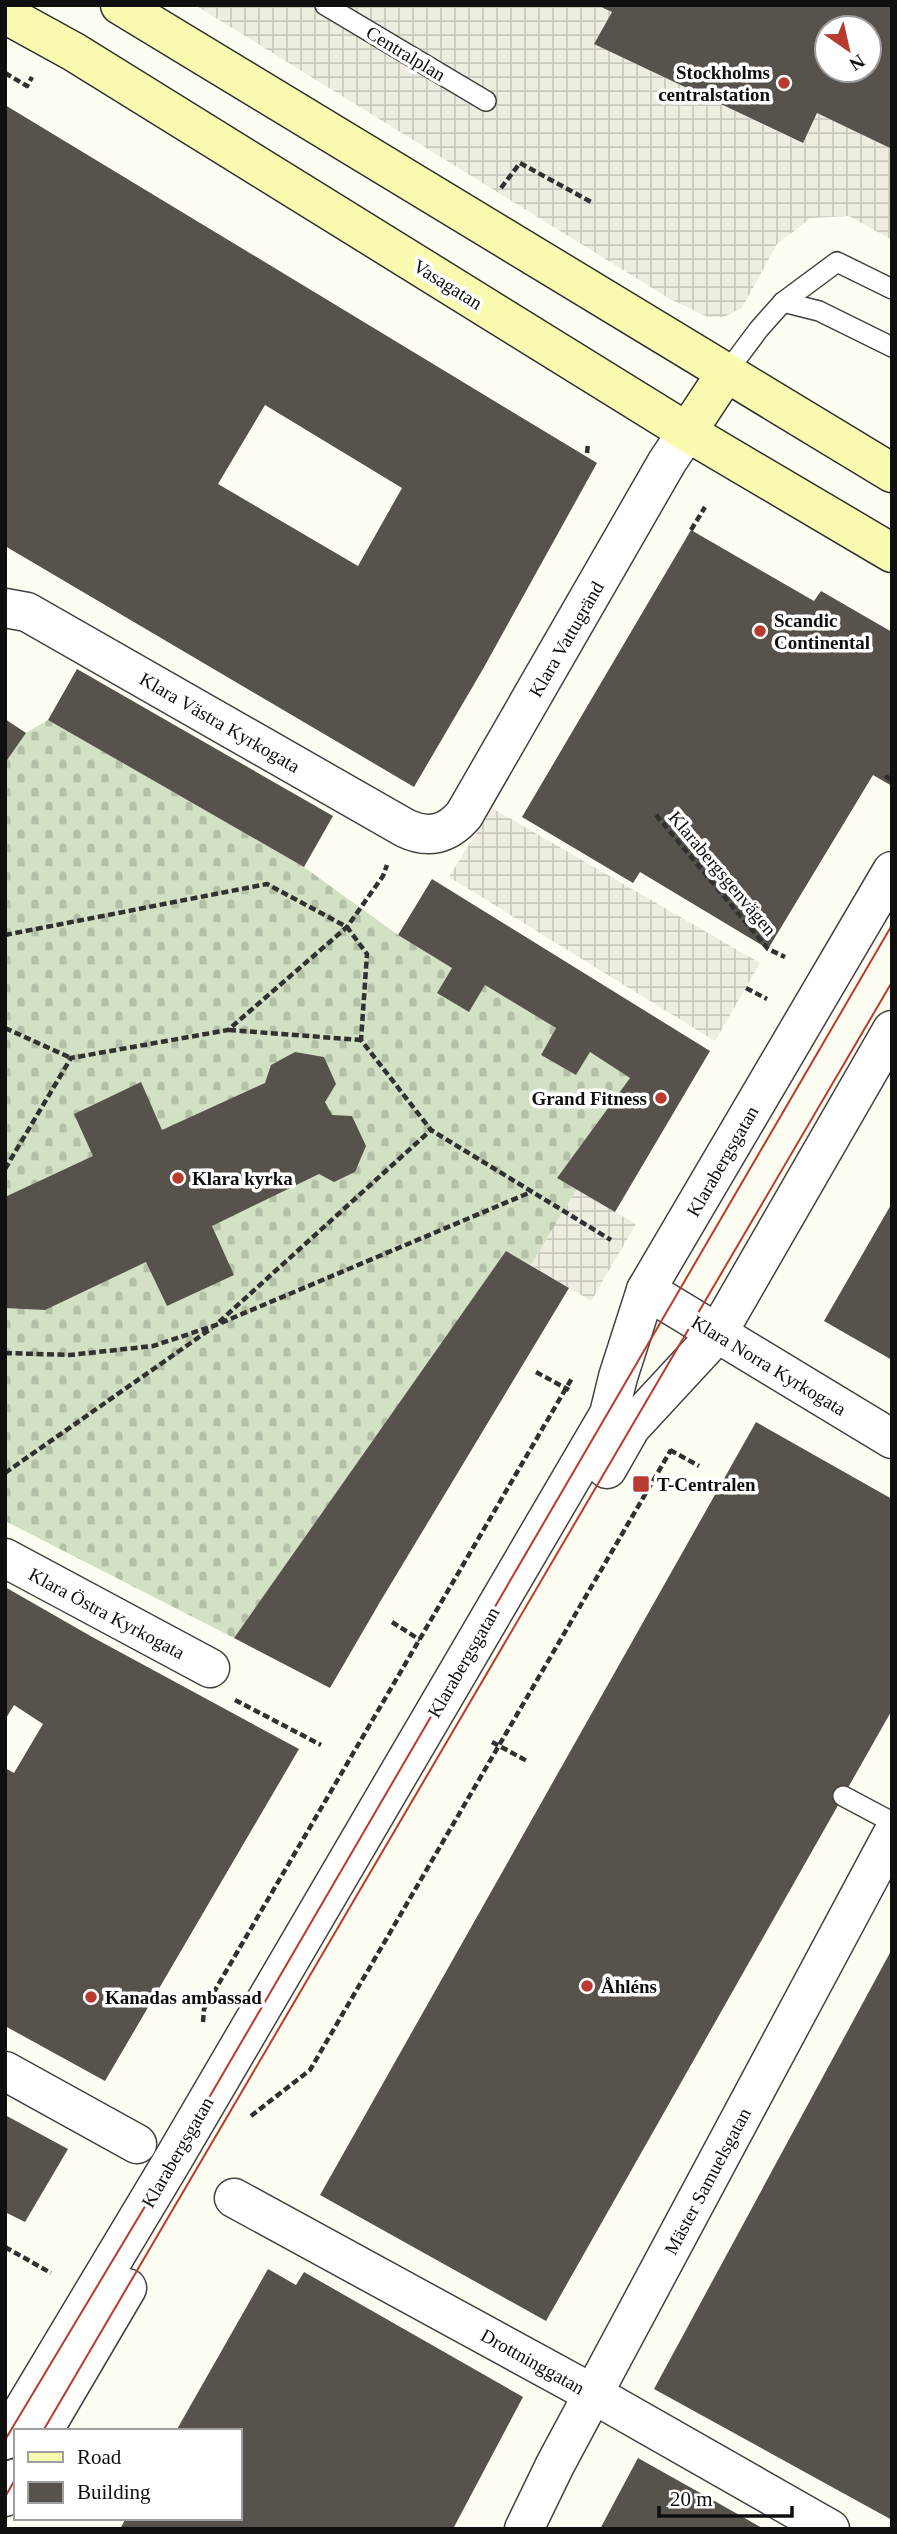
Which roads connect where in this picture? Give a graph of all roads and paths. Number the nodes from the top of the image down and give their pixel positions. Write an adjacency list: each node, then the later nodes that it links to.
1 (120, 5): 12 (main road)
2 (326, 5): 6 (lane, Centralplan)
3 (5, 14): 13 (main road, Vasagatan)
4 (5, 73): 5 (path)
5 (33, 76)
6 (486, 101)
7 (498, 192): 8 (path)
8 (593, 203)
9 (892, 289): 10 (lane)
10 (783, 302): 11 (lane); 12 (lane)
11 (892, 347)
12 (726, 373): 13 (main road); 16 (main road)
13 (687, 432): 19 (main road, Vasagatan); 24 (street, Klara Vattugränd)
14 (589, 444): 15 (path)
15 (587, 453)
16 (892, 473)
17 (705, 507): 18 (path)
18 (691, 530)
19 (892, 553)
20 (5, 608): 24 (street, Klara Västra Kyrkogata)
21 (885, 776): 22 (path)
22 (892, 780)
23 (656, 815): 29 (path, Klarabergsgenvägen)
24 (434, 834)
25 (892, 871): 39 (street, Klarabergsgatan)
26 (383, 876): 27 (path)
27 (346, 927): 28 (path); 31 (path); 33 (path)
28 (5, 934)
29 (785, 957)
30 (5, 1028): 34 (path)
31 (228, 1030): 33 (path); 34 (path)
32 (892, 1030): 41 (street, Klarabergsgatan)
33 (361, 1040): 35 (path)
34 (71, 1058): 36 (path)
35 (431, 1130): 37 (path); 40 (path)
36 (5, 1170)
37 (532, 1191): 38 (path); 40 (path)
38 (611, 1240)
39 (646, 1290): 41 (street, Klara Norra Kyrkogata); 65 (street, Klarabergsgatan)
40 (216, 1325): 42 (path); 45 (path)
41 (717, 1334): 44 (street, Klara Norra Kyrkogata); 64 (street, Klarabergsgatan)
42 (5, 1353)
43 (678, 1439): 52 (path)
44 (892, 1439)
45 (5, 1473)
46 (5, 1558): 49 (street, Klara Östra Kyrkogata)
47 (392, 1622): 48 (path)
48 (427, 1644)
49 (210, 1668): 51 (path)
50 (492, 1742): 52 (path)
51 (321, 1745)
52 (499, 1745): 53 (path); 58 (path)
53 (527, 1762)
54 (843, 1796): 55 (lane)
55 (892, 1822)
56 (892, 1835): 63 (street, Mäster Samuelsgatan)
57 (5, 2071): 59 (street)
58 (244, 2127)
59 (137, 2144)
60 (234, 2197): 63 (street, Drottninggatan)
61 (5, 2247): 62 (path)
62 (51, 2273)
63 (593, 2394): 66 (street, Mäster Samuelsgatan); 67 (street, Drottninggatan)
64 (44, 2429)
65 (5, 2440)
66 (524, 2529)
67 (830, 2529)

